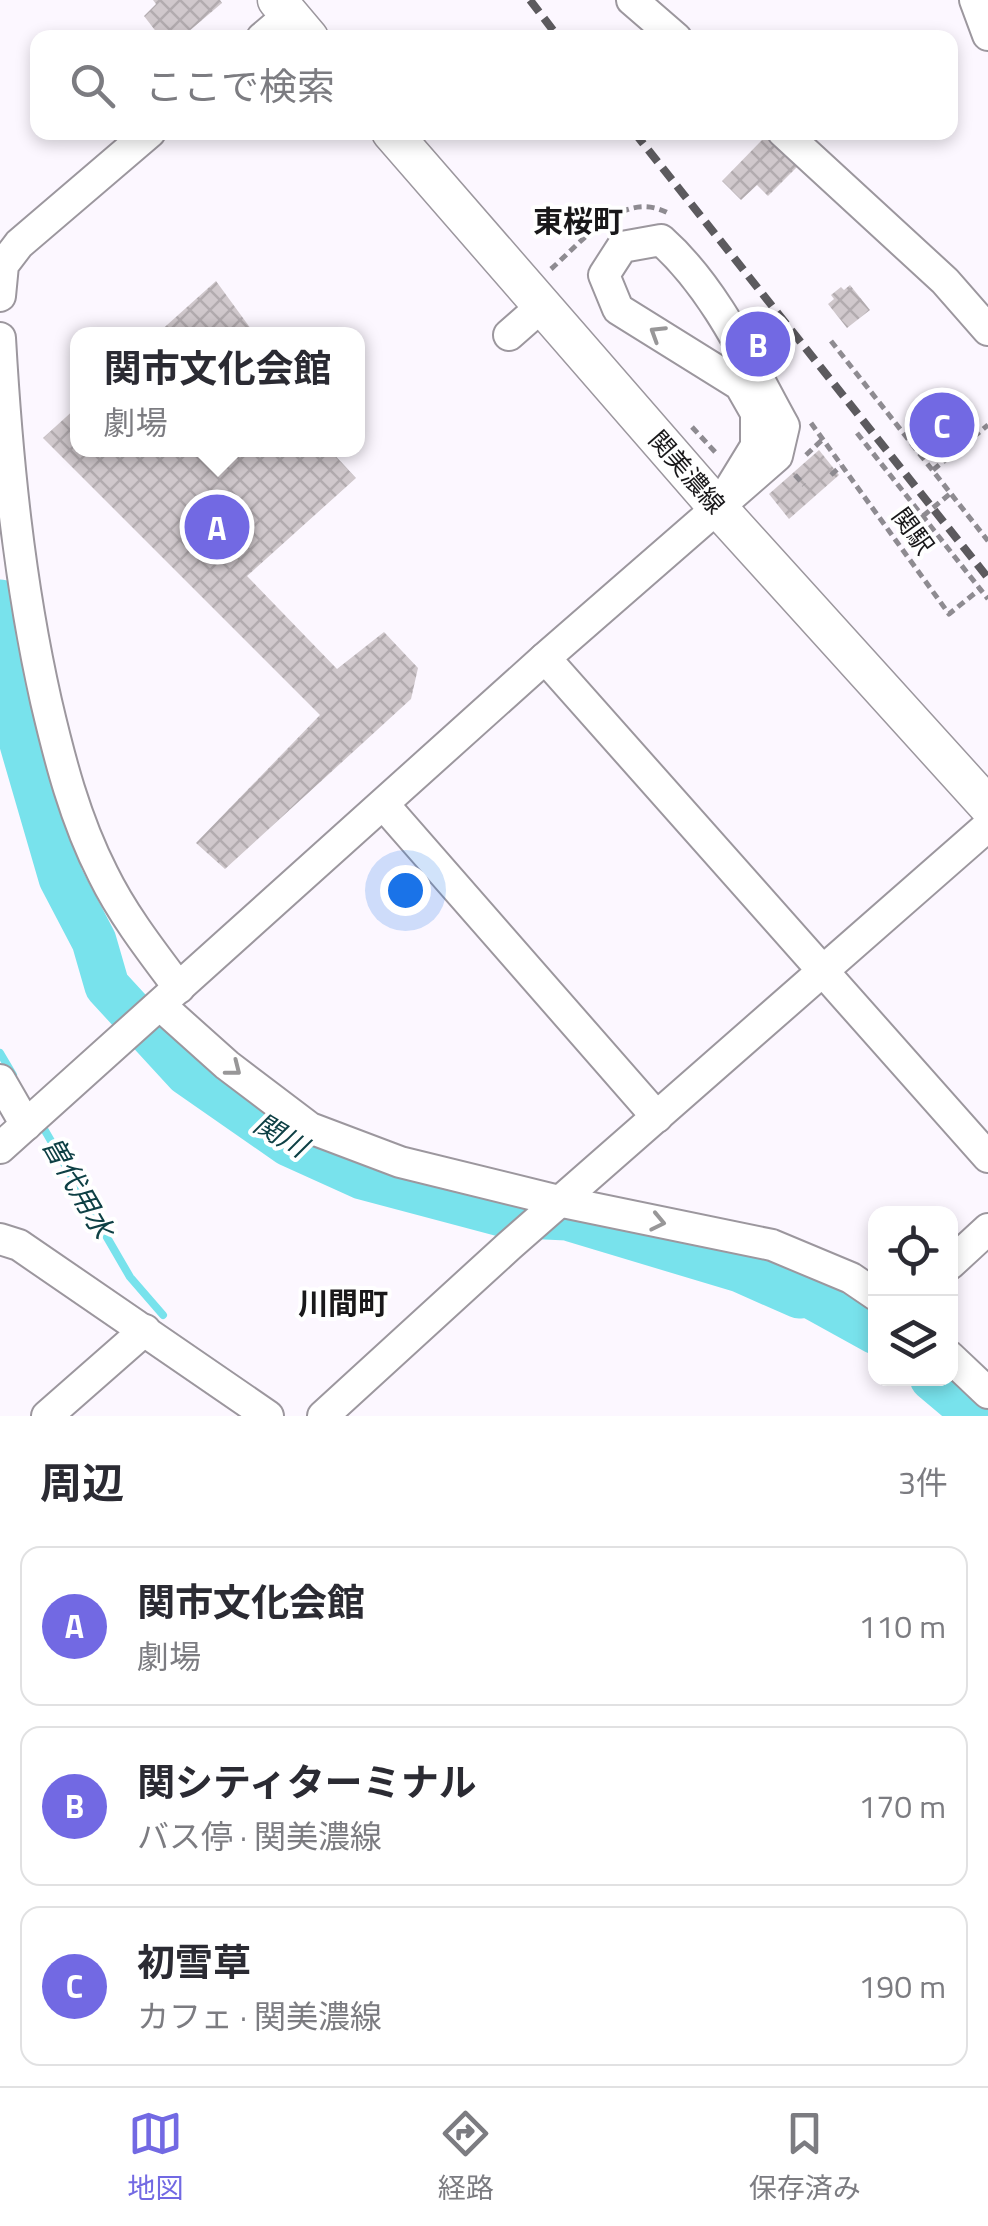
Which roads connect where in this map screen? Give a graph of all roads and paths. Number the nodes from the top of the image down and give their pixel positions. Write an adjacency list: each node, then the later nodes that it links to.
1 (632, 0): 3 (street)
2 (975, 0): 4 (street)
3 (667, 30)
4 (988, 35)
5 (141, 140): 8 (street)
6 (398, 140): 9 (main road, 関美濃線)
7 (792, 140): 10 (street)
8 (0, 296)
9 (542, 306): 11 (street); 21 (main road, 関美濃線)
10 (988, 330)
11 (509, 336)
12 (0, 338): 31 (street)
13 (832, 342): 18 (path)
14 (988, 425): 18 (path)
15 (857, 433): 22 (path)
16 (800, 459): 17 (path, 関駅)
17 (841, 466): 19 (path); 24 (path, 関駅)
18 (933, 470): 20 (path)
19 (831, 475)
20 (951, 494): 22 (path, 関駅); 23 (path)
21 (718, 508): 21 (street, one-way to 21); 26 (street); 28 (main road, 関美濃線)
22 (923, 516): 24 (path)
23 (988, 541)
24 (980, 589): 25 (path)
25 (988, 599)
26 (544, 658): 27 (street); 30 (street)
27 (384, 805): 31 (street); 33 (street)
28 (988, 806)
29 (988, 826): 30 (street)
30 (824, 972): 33 (street); 36 (street)
31 (170, 997): 34 (street); 37 (street, one-way to 37)
32 (0, 1080): 34 (street)
33 (657, 1117): 37 (street)
34 (26, 1125): 35 (street)
35 (0, 1148)
36 (988, 1157)
37 (562, 1203): 39 (street, one-way to 39); 45 (street)
38 (0, 1238): 40 (street)
39 (868, 1289)
40 (145, 1330): 43 (street); 44 (street)
41 (958, 1365): 42 (street)
42 (988, 1393)
43 (47, 1416)
44 (268, 1416)
45 (323, 1416)

